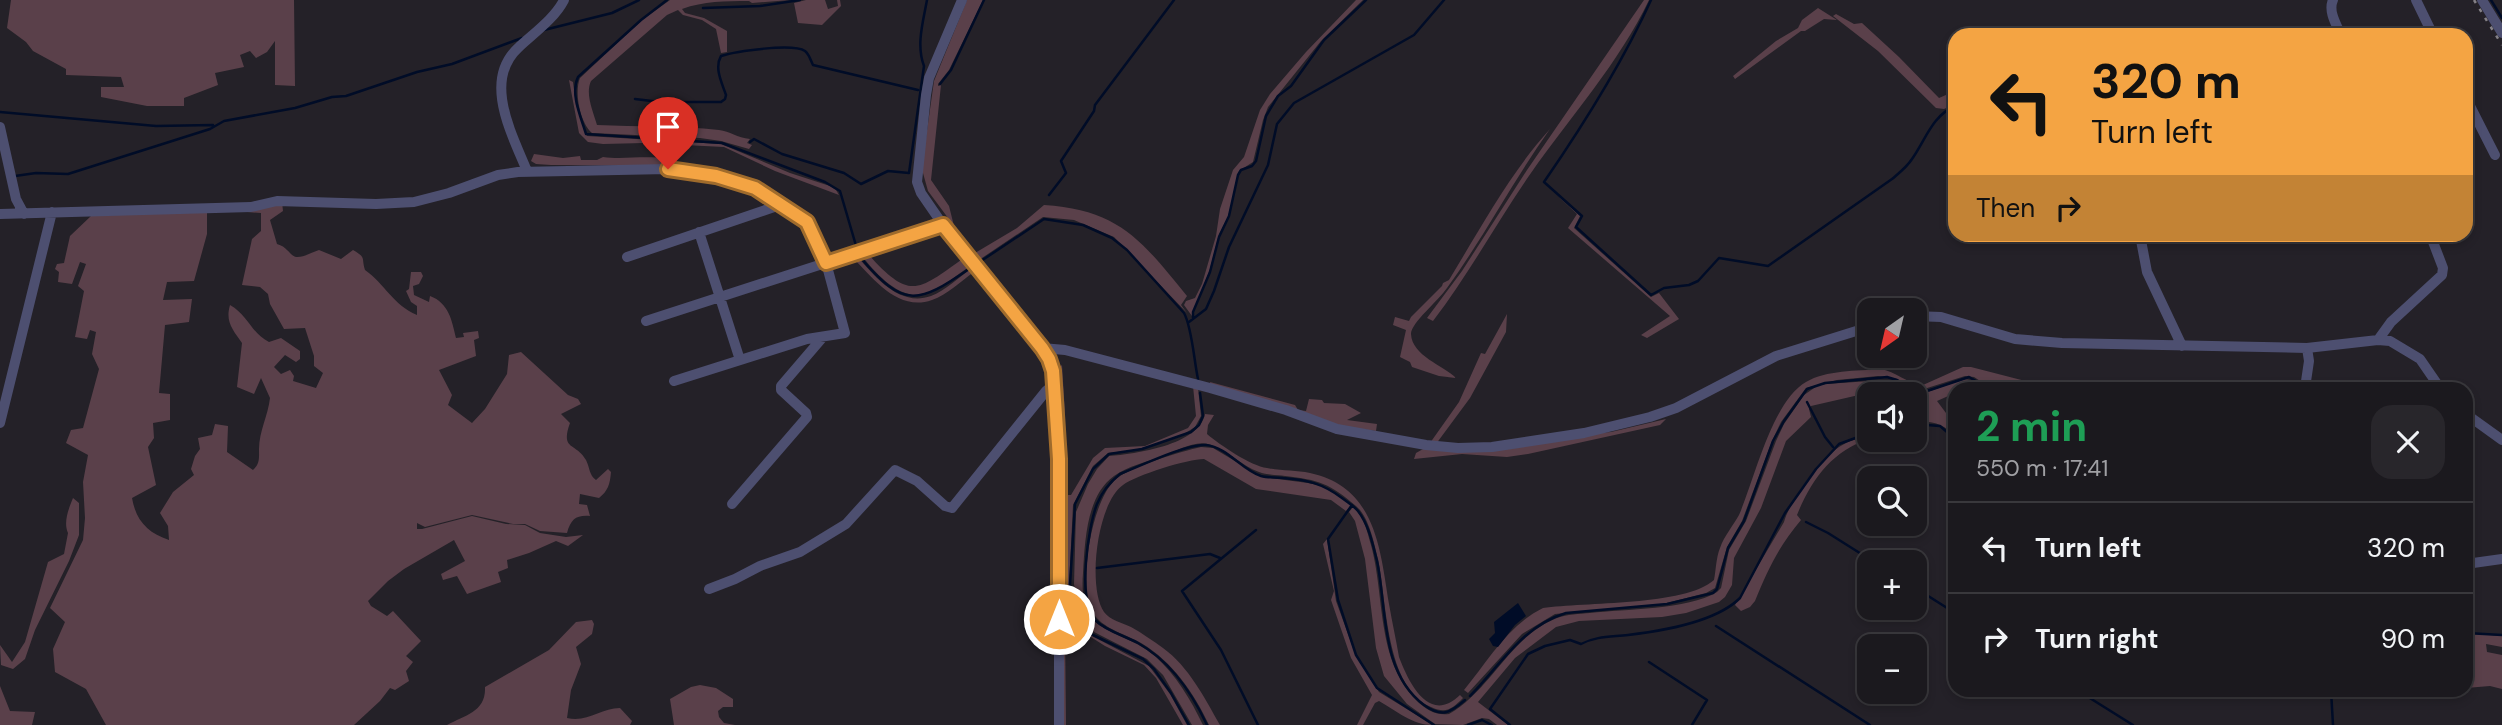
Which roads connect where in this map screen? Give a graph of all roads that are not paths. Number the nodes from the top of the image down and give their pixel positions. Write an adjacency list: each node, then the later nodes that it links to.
1 (564, 0): 12 (street)
2 (962, 0): 17 (street)
3 (2333, 0): 6 (street)
4 (2416, 0): 7 (street)
5 (2482, 0): 8 (street)
6 (2338, 28)
7 (2430, 28)
8 (2502, 33)
9 (2473, 112): 11 (street)
10 (0, 127): 16 (street)
11 (2495, 155)
12 (527, 171): 13 (street); 14 (street)
13 (780, 205): 18 (street); 22 (street)
14 (52, 212): 16 (street); 38 (street)
15 (0, 214): 16 (street)
16 (24, 214)
17 (943, 225): 22 (street); 30 (street)
18 (699, 232): 21 (street); 23 (street)
19 (2141, 242): 29 (street)
20 (2433, 242): 28 (street)
21 (627, 257)
22 (826, 263): 23 (street); 27 (street)
23 (720, 298): 25 (street); 32 (street)
24 (1927, 316): 29 (street)
25 (646, 321)
26 (1857, 331): 30 (street)
27 (824, 336): 32 (street); 40 (street)
28 (2378, 340): 31 (street); 35 (street)
29 (2182, 346): 31 (street)
30 (1042, 348): 36 (street)
31 (2307, 348): 34 (street)
32 (740, 360): 33 (street)
33 (674, 381)
34 (2306, 382)
35 (2436, 382)
36 (1055, 383): 43 (street); 44 (street)
37 (2473, 419): 39 (street)
38 (0, 423)
39 (2502, 440)
40 (732, 504)
41 (2502, 559): 42 (street)
42 (2473, 563)
43 (709, 589)
44 (1059, 725)

